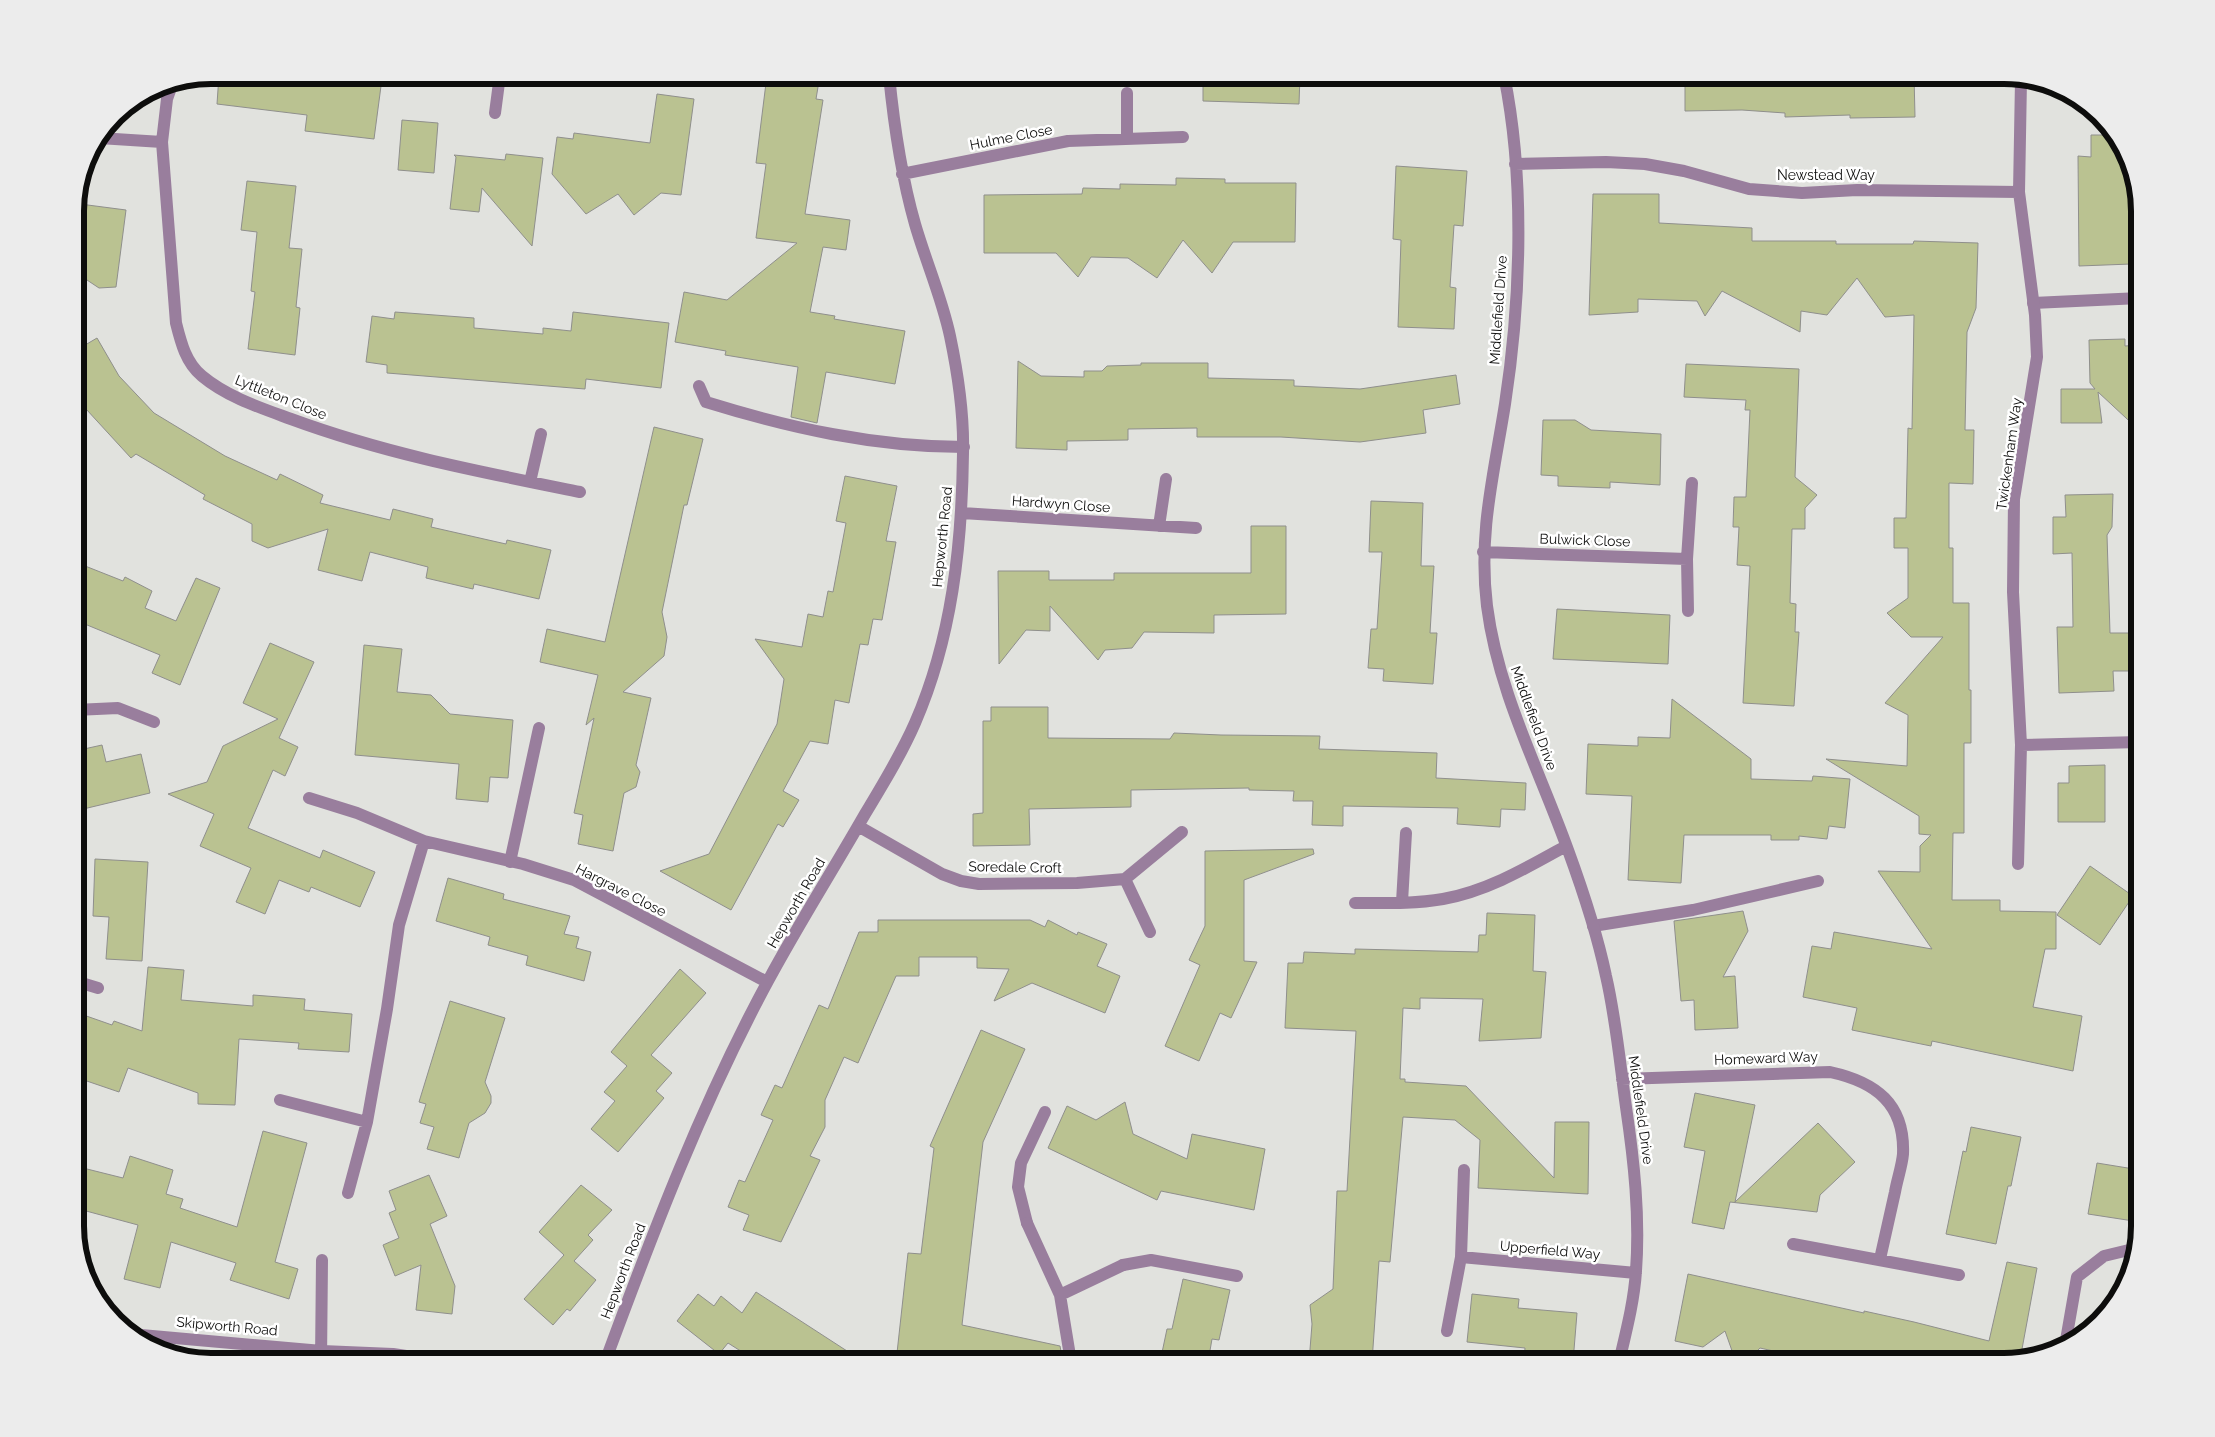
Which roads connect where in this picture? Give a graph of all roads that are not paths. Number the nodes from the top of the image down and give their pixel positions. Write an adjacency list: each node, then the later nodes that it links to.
1 (499, 84): 7 (street)
2 (890, 84): 13 (street, Hepworth Road)
3 (1505, 84): 12 (street, Middlefield Drive)
4 (2021, 85): 14 (street, Twickenham Way)
5 (171, 90): 11 (street, Lyttleton Close)
6 (1128, 93): 10 (street)
7 (495, 113)
8 (1183, 137): 10 (street, Hulme Close)
9 (106, 138): 11 (street)
10 (1127, 138): 13 (street, Hulme Close)
11 (162, 142): 21 (street, Lyttleton Close)
12 (1515, 164): 14 (street, Newstead Way); 27 (street, Middlefield Drive)
13 (902, 174): 19 (street, Hepworth Road)
14 (2019, 192): 16 (street, Twickenham Way)
15 (2131, 298): 16 (street)
16 (2033, 303): 34 (street, Twickenham Way)
17 (699, 386): 19 (street)
18 (541, 434): 21 (street)
19 (964, 448): 24 (street, Hepworth Road)
20 (1166, 479): 25 (street)
21 (530, 482): 23 (street, Lyttleton Close)
22 (1692, 483): 28 (street)
23 (580, 492)
24 (962, 512): 25 (street, Hardwyn Close); 36 (street, Hepworth Road)
25 (1159, 526): 26 (street, Hardwyn Close)
26 (1196, 528)
27 (1483, 552): 28 (street, Bulwick Close); 40 (street, Middlefield Drive)
28 (1687, 559): 29 (street)
29 (1688, 611)
30 (84, 710): 31 (street)
31 (154, 722)
32 (539, 728): 41 (street)
33 (2131, 742): 34 (street)
34 (2021, 745): 42 (street, Twickenham Way)
35 (310, 798): 39 (street, Hargrave Close)
36 (858, 826): 43 (street, Soredale Croft); 49 (street, Hepworth Road)
37 (1182, 832): 43 (street)
38 (1406, 833): 45 (street)
39 (424, 842): 41 (street, Hargrave Close); 55 (street)
40 (1566, 846): 45 (street); 47 (street, Middlefield Drive)
41 (510, 862): 49 (street, Hargrave Close)
42 (2018, 864)
43 (1125, 879): 48 (street)
44 (1818, 881): 47 (street)
45 (1402, 902): 46 (street)
46 (1355, 903)
47 (1593, 926): 52 (street, Middlefield Drive)
48 (1150, 932)
49 (767, 982): 72 (street, Hepworth Road)
50 (84, 984): 51 (street)
51 (98, 988)
52 (1622, 1079): 61 (street, Homeward Way); 63 (street, Middlefield Drive)
53 (280, 1100): 55 (street)
54 (1045, 1112): 66 (street)
55 (367, 1122): 57 (street)
56 (1464, 1170): 60 (street)
57 (348, 1194)
58 (1793, 1244): 61 (street)
59 (2129, 1250): 69 (street)
60 (1461, 1257): 63 (street, Upperfield Way); 67 (street)
61 (1880, 1259): 64 (street)
62 (322, 1260): 71 (street)
63 (1636, 1273): 74 (street, Middlefield Drive)
64 (1959, 1275)
65 (1237, 1276): 66 (street)
66 (1060, 1295): 73 (street)
67 (1447, 1331)
68 (148, 1336): 70 (street, Skipworth Road)
69 (2067, 1337)
70 (295, 1353)
71 (321, 1353)
72 (608, 1353)
73 (1070, 1353)
74 (1621, 1353)

